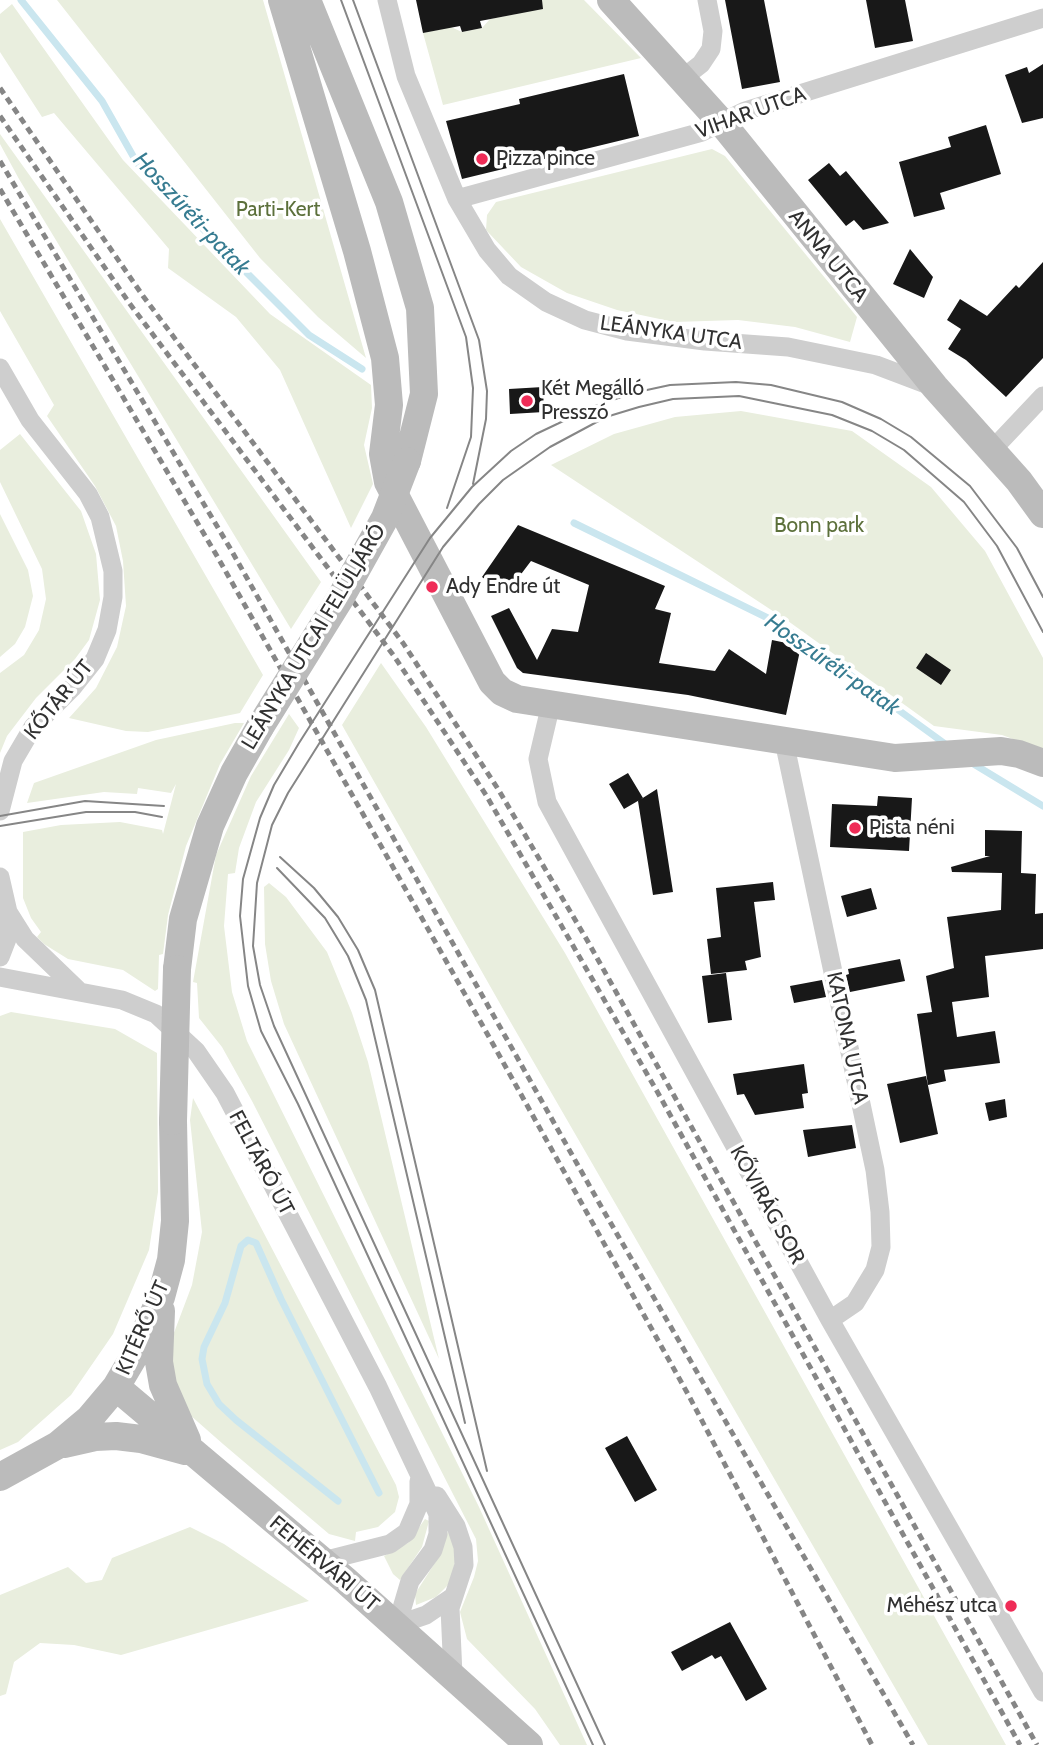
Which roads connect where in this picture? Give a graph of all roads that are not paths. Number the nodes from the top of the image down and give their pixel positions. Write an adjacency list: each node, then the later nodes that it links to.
1 (282, 0): 15 (street)
2 (307, 0): 24 (street, LEÁNYKA UTCAI FELÜLJÁRÓ, bridge)
3 (387, 0): 9 (street, LEÁNYKA UTCA)
4 (611, 0): 7 (street, ANNA UTCA)
5 (706, 0): 7 (street)
6 (1043, 18): 8 (street, VIHAR UTCA)
7 (683, 78): 8 (street, ANNA UTCA)
8 (722, 123): 9 (street, VIHAR UTCA); 11 (street, ANNA UTCA)
9 (457, 199): 11 (street, LEÁNYKA UTCA)
10 (0, 368): 18 (street, KŐTÁR ÚT)
11 (935, 387): 13 (street, ANNA UTCA)
12 (1043, 396): 13 (street)
13 (992, 450): 14 (street, ANNA UTCA)
14 (1043, 514)
15 (551, 704): 16 (street); 26 (street, KŐVIRÁG SOR)
16 (784, 741): 17 (street); 26 (street, KATONA UTCA)
17 (1043, 763)
18 (0, 811)
19 (0, 877): 20 (street)
20 (8, 912): 21 (street); 23 (street)
21 (0, 957)
22 (0, 977): 23 (street, FELTÁRÓ ÚT)
23 (79, 991): 30 (street, FELTÁRÓ ÚT)
24 (173, 1121): 25 (street, KITÉRŐ ÚT)
25 (161, 1297): 27 (street, KITÉRŐ ÚT); 29 (street)
26 (830, 1320): 36 (street, KŐVIRÁG SOR)
27 (116, 1387): 28 (street, KITÉRŐ ÚT); 29 (street, FEHÉRVÁRI ÚT)
28 (58, 1445): 29 (street); 31 (street, KITÉRŐ ÚT)
29 (194, 1454): 32 (street, FEHÉRVÁRI ÚT)
30 (419, 1469): 32 (street, FELTÁRÓ ÚT); 33 (street, FELTÁRÓ ÚT); 34 (street, FELTÁRÓ ÚT)
31 (0, 1477)
32 (323, 1561): 34 (street, FEHÉRVÁRI ÚT)
33 (454, 1597): 34 (street); 35 (street, FELTÁRÓ ÚT)
34 (397, 1625): 35 (street, FEHÉRVÁRI ÚT)
35 (453, 1675): 37 (street, FEHÉRVÁRI ÚT)
36 (1043, 1692)
37 (529, 1745)

